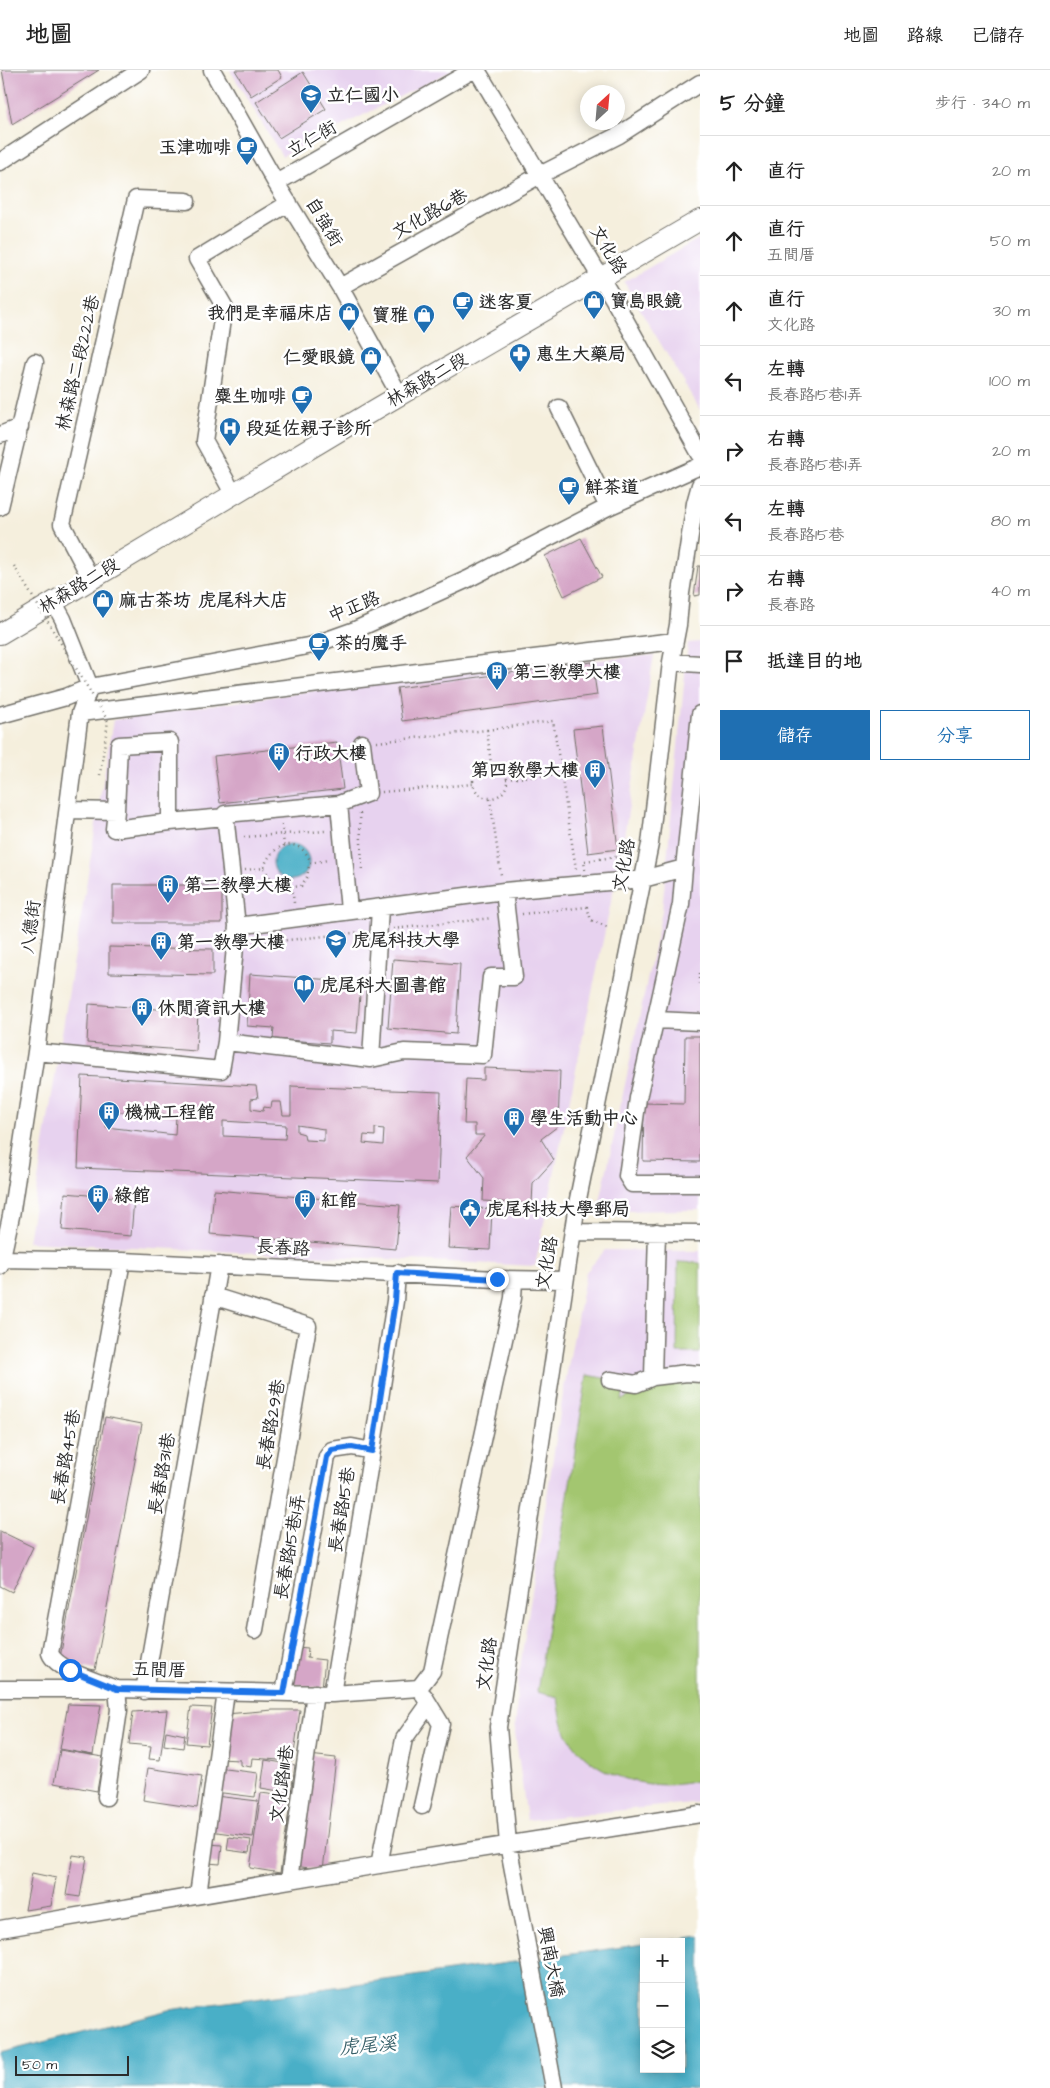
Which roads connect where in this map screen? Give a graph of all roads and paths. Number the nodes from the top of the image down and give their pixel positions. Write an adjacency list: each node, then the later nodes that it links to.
1 (141, 70): 6 (street)
2 (212, 70): 8 (street, 自強街)
3 (473, 70): 8 (street, 立仁街)
4 (477, 70): 7 (street, 文化路)
5 (700, 83): 7 (street, 文化路6巷)
6 (0, 162)
7 (540, 175): 12 (street, 文化路); 13 (street, 文化路6巷)
8 (276, 183): 10 (street, 自強街)
9 (187, 201): 27 (street, 林森路二段222巷)
10 (289, 203): 13 (street, 自強街); 22 (street)
11 (700, 220): 12 (main road, 林森路二段)
12 (601, 279): 15 (main road, 林森路二段); 19 (street, 文化路)
13 (340, 288): 15 (street, 自強街)
14 (35, 362): 17 (street)
15 (400, 396): 22 (main road, 林森路二段)
16 (559, 408): 24 (street)
17 (20, 427): 18 (street); 23 (street)
18 (0, 435)
19 (700, 454)
20 (700, 466): 24 (street, 中正路)
21 (700, 485): 25 (street, 文化路)
22 (234, 495): 27 (main road, 林森路二段)
23 (0, 507)
24 (608, 507): 33 (street, 中正路)
25 (695, 548): 30 (street, 文化路)
26 (14, 566): 41 (path, bridge)
27 (91, 579): 28 (main road, 林森路二段)
28 (54, 601): 29 (main road, 林森路二段); 33 (street)
29 (0, 634)
30 (674, 641): 31 (street, 文化路); 34 (street)
31 (671, 662): 32 (street); 65 (street, 文化路)
32 (700, 664)
33 (90, 687): 34 (street, 八德街); 36 (street, 中正路)
34 (80, 714): 48 (street, 八德街)
35 (700, 714): 60 (street)
36 (0, 715)
37 (487, 730): 38 (path); 39 (path); 40 (path)
38 (362, 743): 44 (street)
39 (491, 764): 42 (path); 43 (path)
40 (562, 774): 42 (path); 63 (path)
41 (100, 775)
42 (506, 779): 45 (path)
43 (473, 784): 44 (path); 45 (path)
44 (364, 795): 46 (street); 64 (path)
45 (490, 798): 66 (path)
46 (339, 804): 47 (street); 57 (street)
47 (281, 809): 50 (street); 53 (path)
48 (68, 810): 49 (street); 79 (street, 八德街)
49 (116, 811): 51 (street); 51 (street)
50 (225, 817): 51 (street); 61 (street)
51 (170, 822)
52 (324, 830): 53 (path)
53 (283, 834): 54 (path); 55 (path)
54 (240, 837)
55 (284, 846): 58 (path); 59 (path)
56 (623, 856): 62 (path)
57 (344, 857): 58 (path); 68 (street)
58 (310, 863): 59 (path)
59 (264, 868): 61 (path)
60 (684, 868): 65 (street); 76 (street)
61 (231, 872): 70 (street)
62 (585, 872)
63 (576, 873)
64 (363, 875)
65 (643, 879): 66 (street); 84 (street, 文化路)
66 (504, 891): 67 (street); 69 (street)
67 (380, 908): 68 (street); 72 (street)
68 (349, 910): 70 (street)
69 (507, 916): 71 (path); 72 (path); 80 (street)
70 (237, 926): 73 (street)
71 (607, 927)
72 (378, 930): 73 (path); 80 (street)
73 (235, 946): 78 (street)
74 (700, 973): 75 (path)
75 (700, 984)
76 (656, 1020): 77 (street); 81 (street)
77 (700, 1022)
78 (226, 1042): 79 (street); 80 (street)
79 (36, 1052): 82 (street, 八德街)
80 (371, 1059)
81 (700, 1184)
82 (6, 1213): 86 (street, 八德街)
83 (700, 1231): 85 (street)
84 (573, 1232): 85 (street); 91 (street, 文化路)
85 (657, 1232): 94 (street)
86 (1, 1261): 87 (street, 長春路)
87 (122, 1261): 88 (street, 長春路); 100 (street, 長春路45巷)
88 (220, 1265): 89 (street, 長春路); 92 (street, 長春路31巷)
89 (397, 1273): 90 (street, 長春路); 96 (street, 長春路15巷)
90 (514, 1280): 91 (street, 長春路); 98 (street, 文化路)
91 (565, 1280): 110 (street, 文化路)
92 (214, 1296): 97 (street, 長春路29巷); 101 (street, 長春路31巷)
93 (700, 1374): 94 (street)
94 (653, 1377): 95 (street)
95 (610, 1380)
96 (372, 1451): 103 (street, 長春路15巷1弄); 105 (street, 長春路15巷)
97 (255, 1630)
98 (419, 1688): 105 (street); 106 (street)
99 (0, 1689): 100 (street, 五間厝)
100 (117, 1689): 101 (street, 五間厝); 107 (street)
101 (144, 1691): 102 (street, 五間厝)
102 (226, 1692): 103 (street); 113 (street)
103 (284, 1693): 104 (street)
104 (315, 1693): 105 (street); 112 (street, 文化路111巷)
105 (332, 1694)
106 (428, 1704): 108 (street); 111 (street)
107 (106, 1797)
108 (422, 1806)
109 (700, 1814): 110 (street)
110 (508, 1844): 111 (street); 115 (street, 興南大橋)
111 (379, 1864): 112 (street)
112 (289, 1880): 113 (street)
113 (198, 1895): 114 (street)
114 (0, 1929)
115 (554, 2088)

